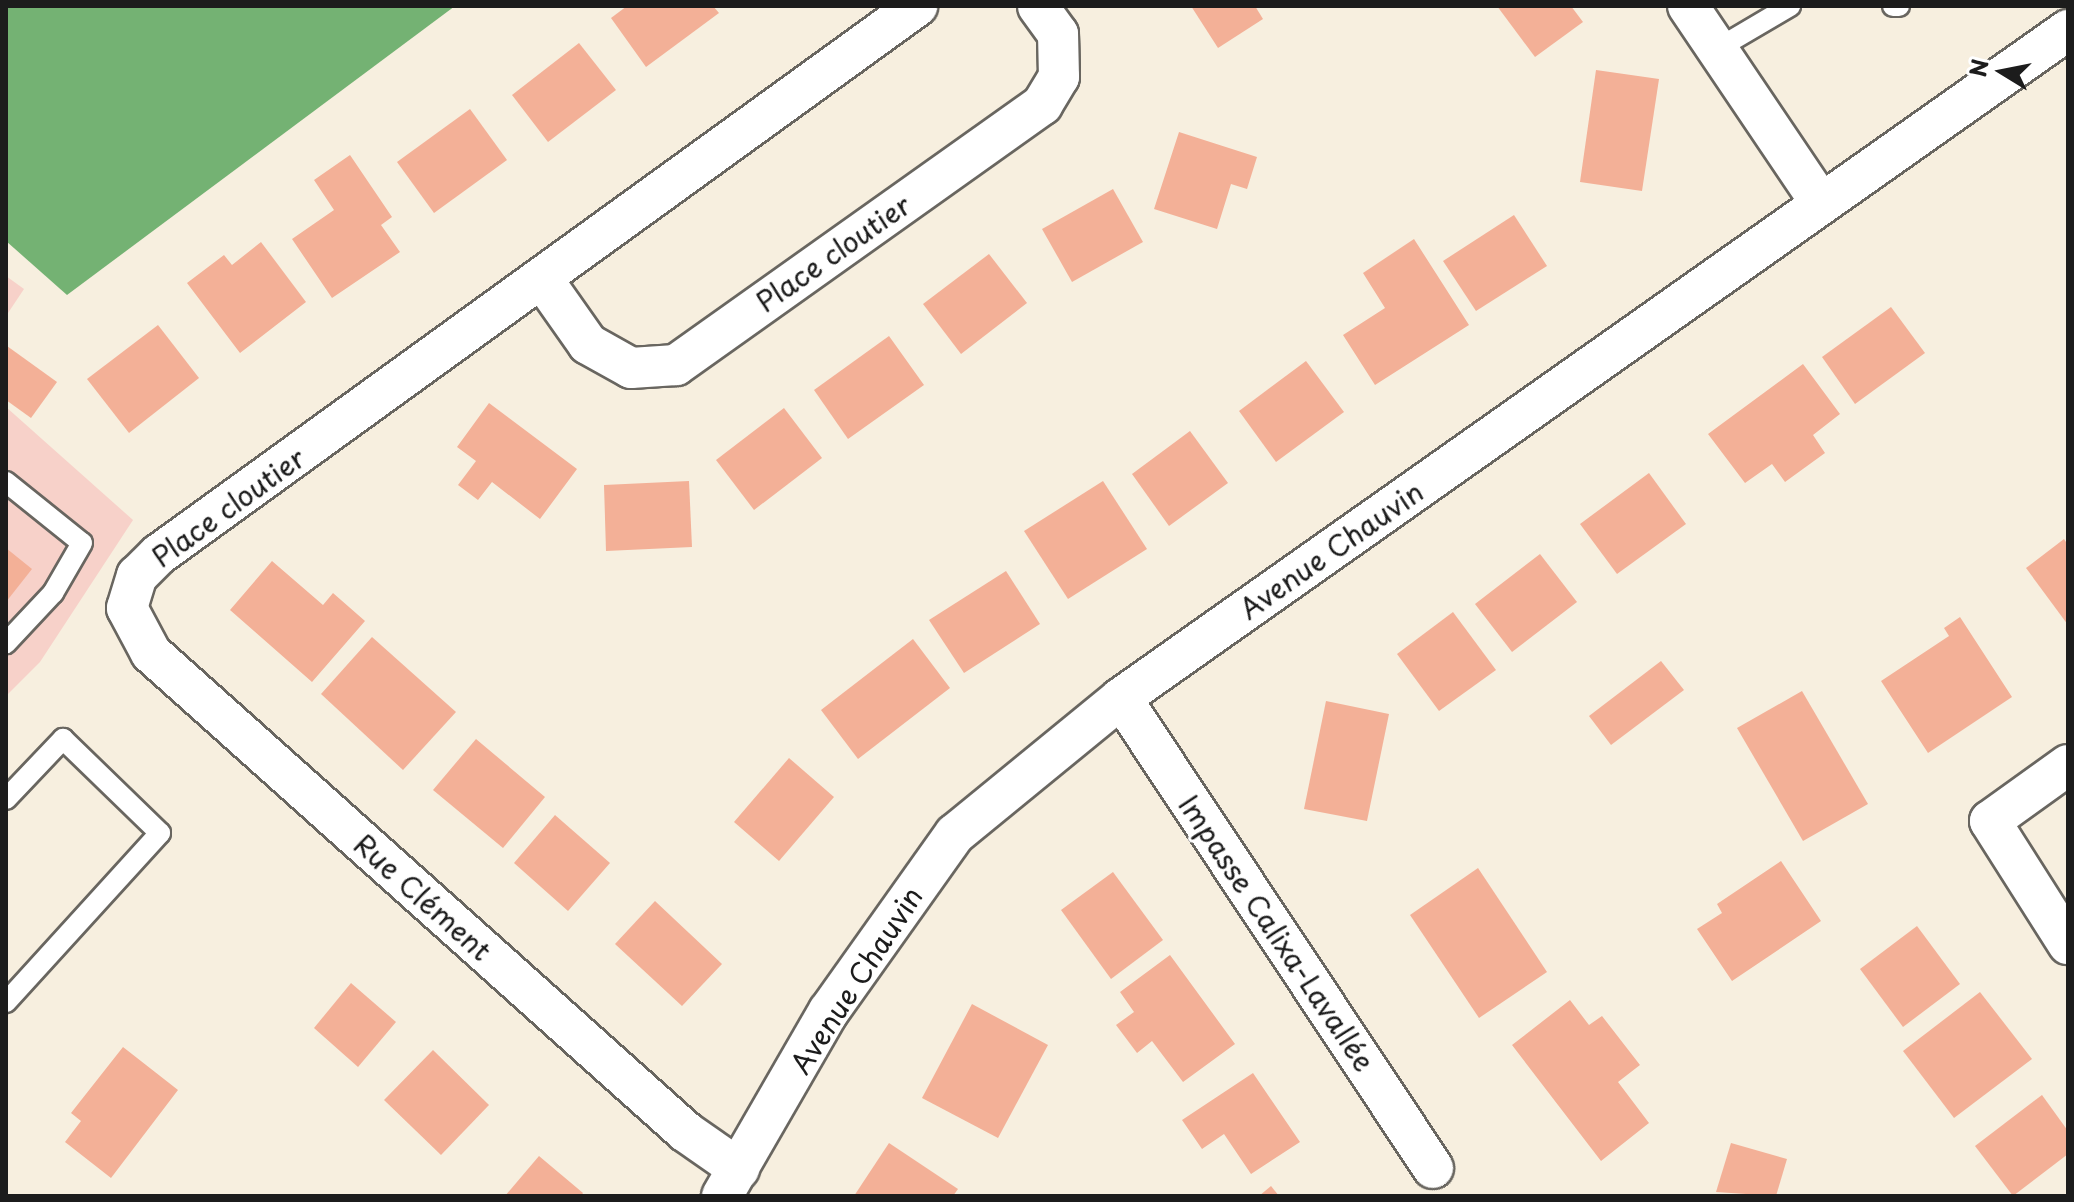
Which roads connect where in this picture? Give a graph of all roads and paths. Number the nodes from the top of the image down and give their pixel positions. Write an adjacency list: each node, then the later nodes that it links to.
1 (917, 6): 10 (street, Place cloutier)
2 (1038, 6): 10 (street, Place cloutier)
3 (1688, 6): 8 (street)
4 (1790, 6): 8 (lane)
5 (1893, 6): 6 (lane)
6 (1899, 6)
7 (2068, 30): 9 (street, Avenue Chauvin)
8 (1717, 49): 9 (street)
9 (1821, 203): 14 (street, Avenue Chauvin)
10 (543, 280): 12 (street, Place cloutier)
11 (6, 482): 13 (lane)
12 (127, 608): 20 (street, Rue Clément)
13 (6, 643)
14 (1121, 698): 19 (street, Impasse Calixa-Lavallée); 20 (street, Avenue Chauvin)
15 (2068, 765): 17 (street)
16 (6, 799): 18 (lane)
17 (2068, 944)
18 (6, 1002)
19 (1433, 1168)
20 (730, 1183)

